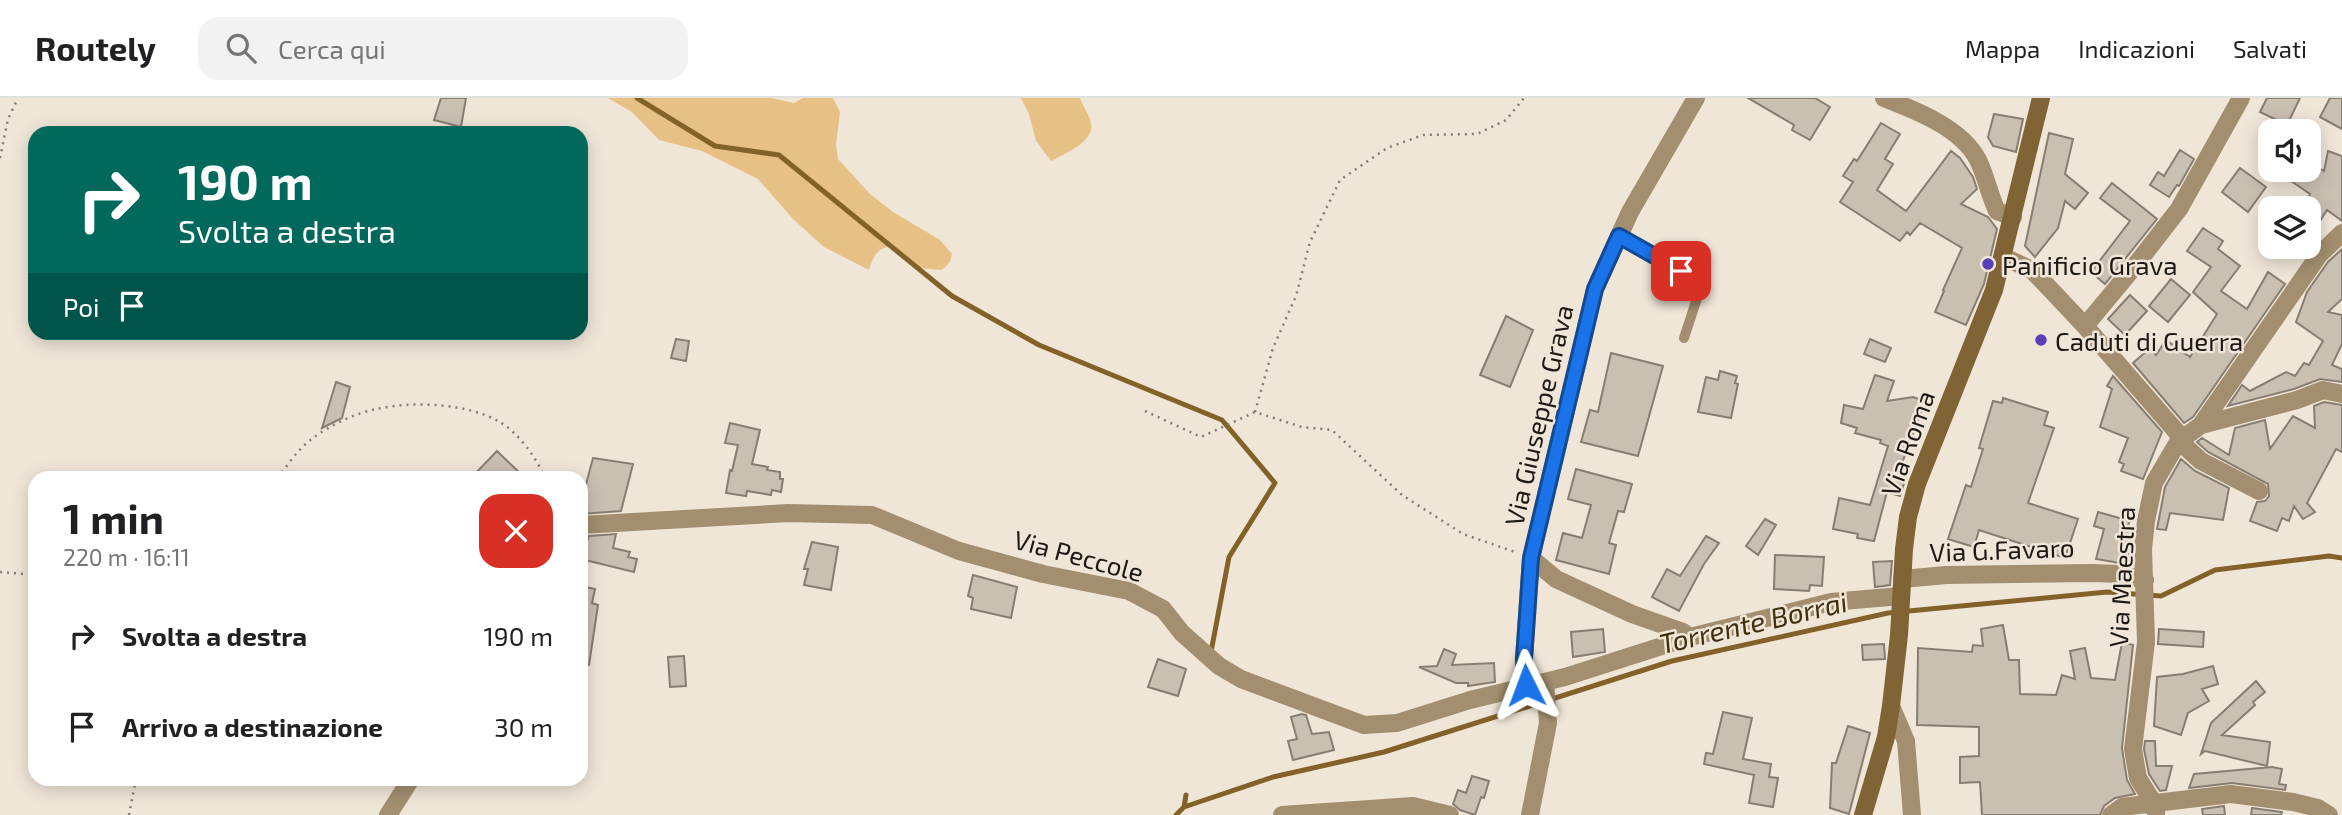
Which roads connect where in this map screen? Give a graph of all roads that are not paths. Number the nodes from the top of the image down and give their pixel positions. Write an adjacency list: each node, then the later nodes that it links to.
1 (1696, 98): 7 (street, Via Giuseppe Grava)
2 (1884, 98): 5 (street)
3 (2041, 98): 5 (main road, Via Roma)
4 (2241, 98): 9 (street)
5 (2013, 217): 8 (main road, Via Roma)
6 (2342, 233): 12 (street, Via Maestra)
7 (1619, 236): 10 (lane); 16 (street, Via Giuseppe Grava)
8 (2004, 257): 9 (street); 18 (main road, Via Roma)
9 (2085, 326): 13 (street)
10 (1684, 338)
11 (2342, 394): 12 (street)
12 (2201, 425): 13 (street, Via Maestra)
13 (2180, 439): 14 (street); 17 (street, Via Maestra)
14 (2259, 491)
15 (588, 525): 20 (street, Via Peccole)
16 (1531, 558): 19 (street); 20 (street, Via Giuseppe Grava)
17 (2145, 584): 18 (street, Via G.Favaro); 24 (street, Via Maestra)
18 (1901, 593): 19 (street, Via Peccole); 22 (main road, Via Roma)
19 (1690, 637): 21 (street, Via Peccole)
20 (1526, 685): 21 (street, Via Peccole)
21 (1546, 688): 28 (street)
22 (1891, 706): 29 (main road, Via Roma); 30 (street)
23 (407, 786): 25 (street)
24 (2155, 809): 31 (street); 32 (street)
25 (388, 815)
26 (1282, 815): 27 (street)
27 (1450, 815)
28 (1530, 815)
29 (1863, 815)
30 (1912, 815)
31 (2111, 815)
32 (2329, 815)

